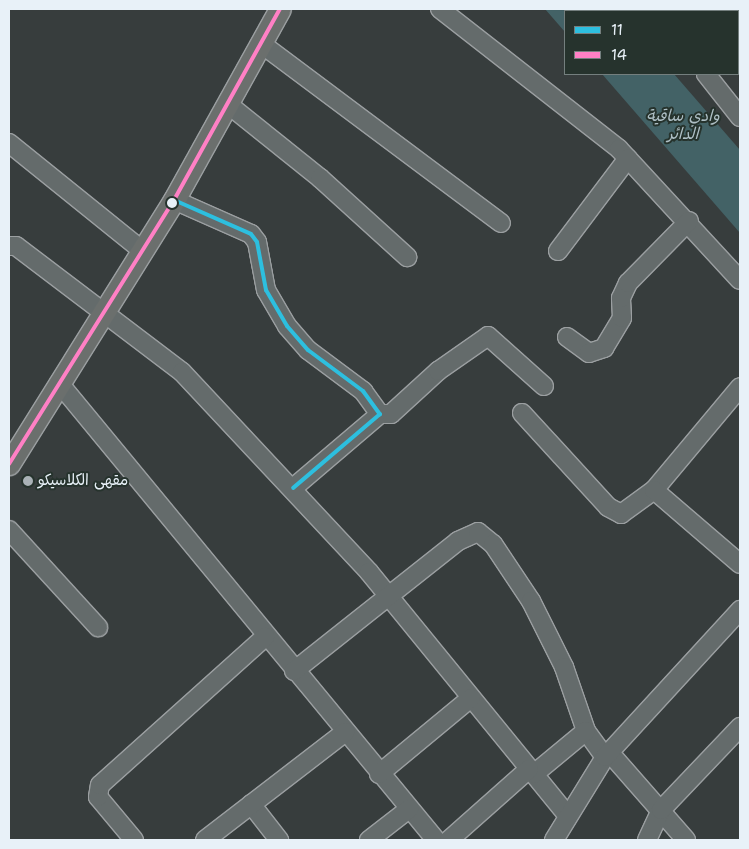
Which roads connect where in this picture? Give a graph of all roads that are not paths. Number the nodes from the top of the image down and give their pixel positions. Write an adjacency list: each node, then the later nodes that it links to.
1 (280, 9): 3 (main road)
2 (440, 9): 8 (street)
3 (263, 45): 5 (main road); 11 (street)
4 (707, 75): 6 (street)
5 (229, 105): 9 (main road); 15 (street)
6 (739, 114)
7 (9, 143): 13 (street)
8 (628, 158): 10 (street); 14 (street)
9 (174, 200): 13 (main road); 23 (street)
10 (689, 221): 16 (street); 18 (street)
11 (501, 223)
12 (9, 246): 17 (street)
13 (143, 251): 17 (main road)
14 (558, 251)
15 (407, 257)
16 (740, 280)
17 (104, 313): 19 (main road); 25 (street)
18 (566, 337)
19 (59, 383): 24 (main road); 32 (street)
20 (544, 386): 23 (street)
21 (740, 387): 26 (street)
22 (522, 413): 26 (street)
23 (380, 414): 25 (street)
24 (10, 457)
25 (293, 488): 29 (street)
26 (654, 490): 28 (street)
27 (9, 530): 31 (street)
28 (740, 564)
29 (388, 594): 33 (street); 34 (street); 36 (street)
30 (739, 616): 38 (street)
31 (98, 627)
32 (266, 636): 33 (street); 45 (street)
33 (294, 671): 37 (street)
34 (471, 698): 39 (street); 40 (street)
35 (740, 728): 43 (street)
36 (586, 731): 38 (street); 39 (street)
37 (345, 732): 40 (street); 41 (street)
38 (607, 755): 43 (street); 44 (street)
39 (532, 771): 44 (street); 50 (street)
40 (379, 774): 42 (street)
41 (251, 804): 46 (street); 47 (street)
42 (409, 809): 48 (street); 49 (street)
43 (661, 810): 52 (street); 53 (street)
44 (568, 816): 51 (street)
45 (134, 840)
46 (205, 840)
47 (279, 840)
48 (369, 840)
49 (436, 840)
50 (449, 840)
51 (554, 840)
52 (647, 840)
53 (686, 840)

